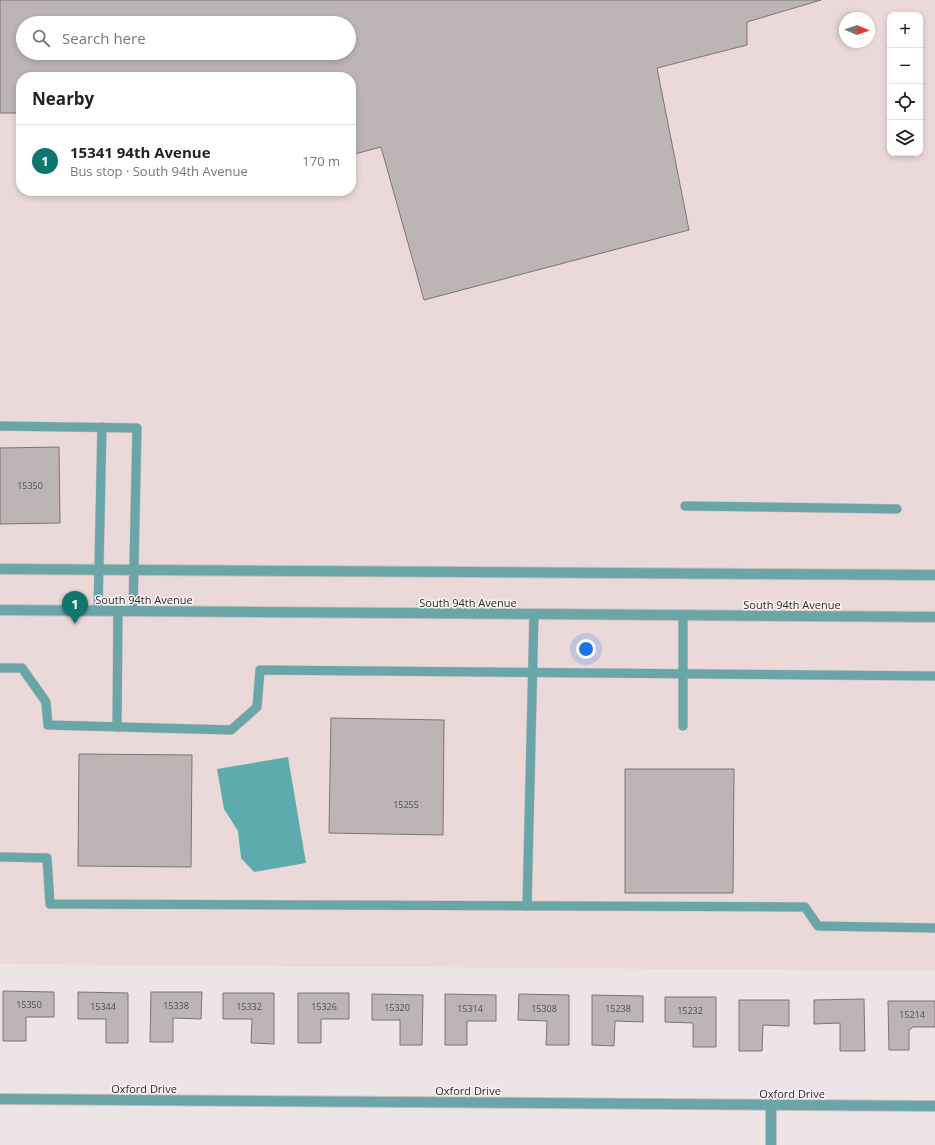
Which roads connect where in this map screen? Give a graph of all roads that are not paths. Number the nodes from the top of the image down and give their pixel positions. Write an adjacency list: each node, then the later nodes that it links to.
1 (0, 426): 2 (lane)
2 (102, 427): 6 (lane); 7 (lane)
3 (685, 506): 4 (lane)
4 (897, 509)
5 (0, 570): 6 (street)
6 (99, 570): 7 (street); 10 (lane)
7 (133, 570): 8 (street); 12 (lane)
8 (935, 575)
9 (0, 610): 10 (street, South 94th Avenue)
10 (98, 611): 11 (street, South 94th Avenue)
11 (118, 611): 12 (street, South 94th Avenue); 21 (lane)
12 (133, 611): 13 (street, South 94th Avenue)
13 (534, 614): 14 (street, South 94th Avenue); 17 (lane)
14 (683, 615): 15 (street, South 94th Avenue); 18 (lane)
15 (935, 617)
16 (0, 668): 21 (lane)
17 (533, 672): 18 (lane); 21 (lane); 23 (lane)
18 (683, 674): 19 (lane); 20 (lane)
19 (935, 676)
20 (683, 726)
21 (117, 727)
22 (0, 857): 23 (lane)
23 (527, 906): 24 (lane)
24 (935, 928)
25 (0, 1099): 26 (street, Oxford Drive)
26 (771, 1104): 27 (street, Oxford Drive); 28 (street)
27 (935, 1106)
28 (771, 1145)

